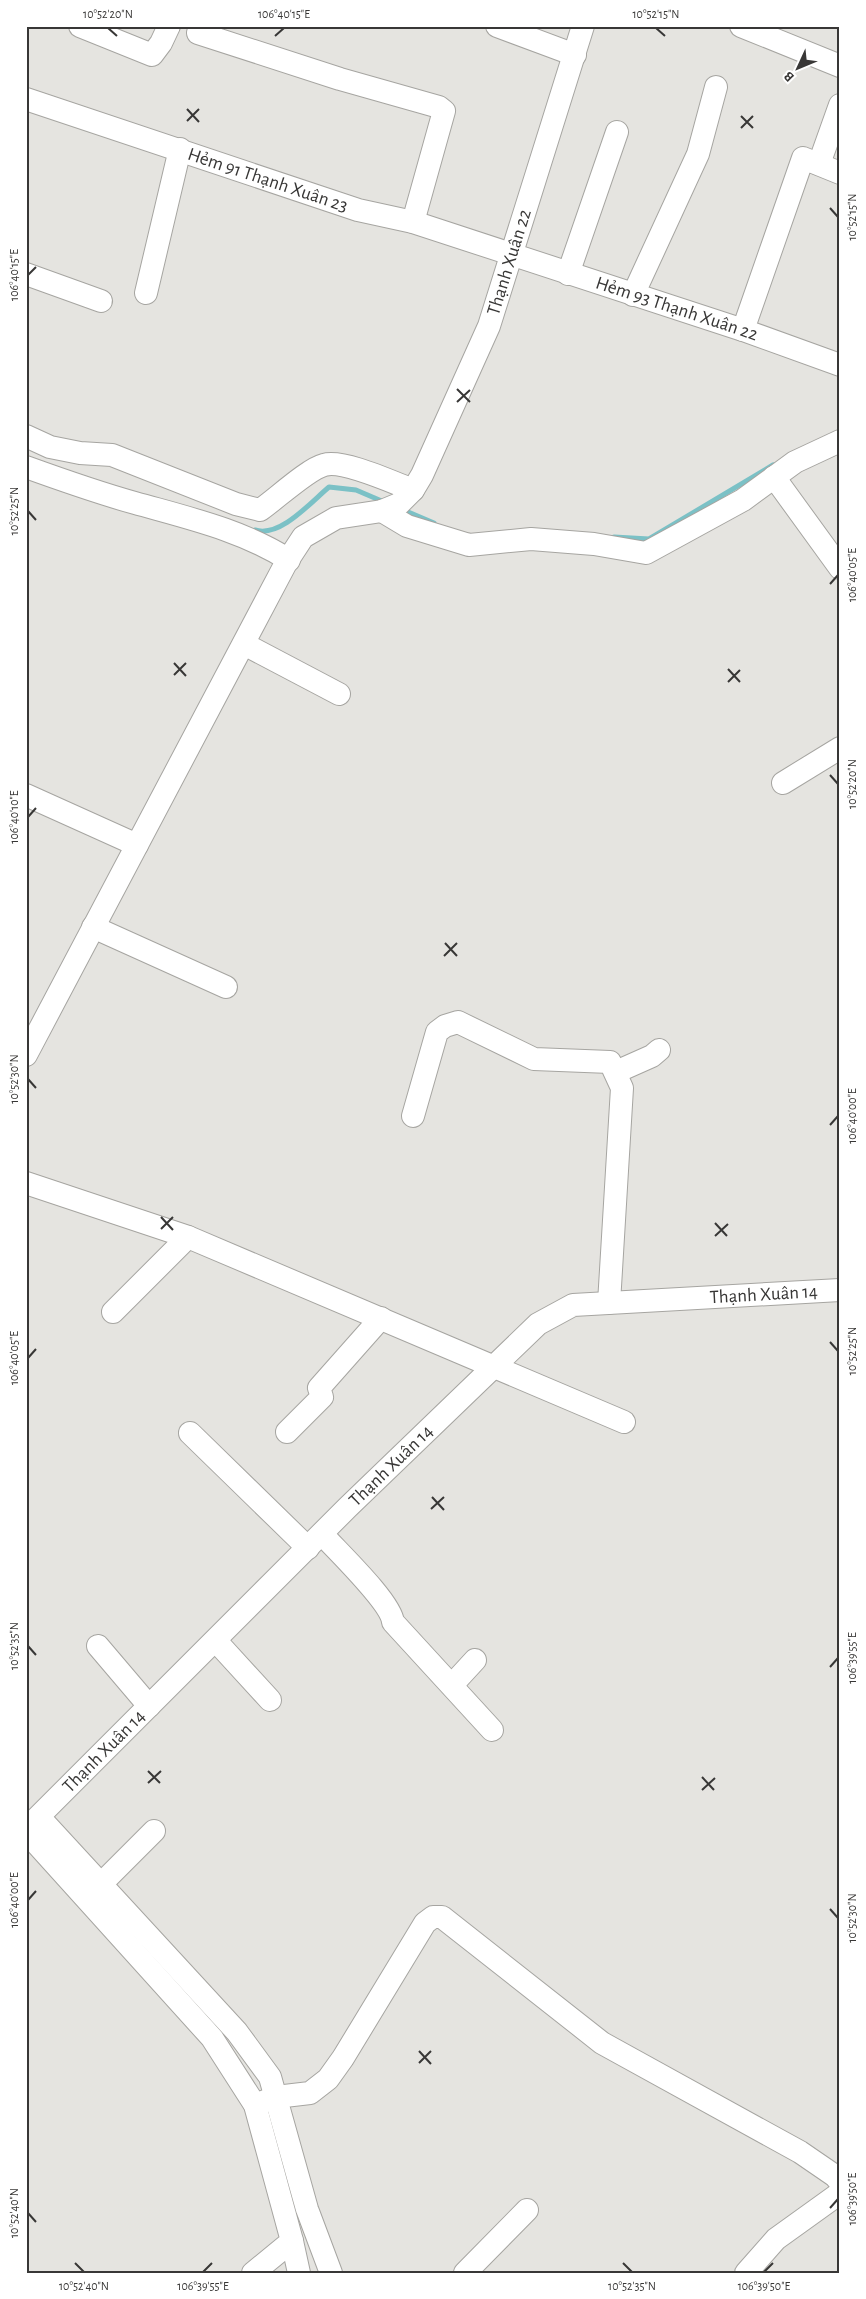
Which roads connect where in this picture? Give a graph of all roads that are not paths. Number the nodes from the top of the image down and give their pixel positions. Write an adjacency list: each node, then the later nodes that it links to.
1 (80, 26): 2 (street)
2 (169, 26)
3 (497, 26): 7 (street)
4 (583, 26): 7 (street, Thạnh Xuân 22)
5 (741, 26): 8 (street)
6 (198, 33): 16 (street)
7 (574, 55): 17 (street, Thạnh Xuân 22)
8 (840, 66)
9 (716, 87): 21 (street)
10 (26, 99): 13 (street, Hẻm 91 Thạnh Xuân 23)
11 (840, 105): 14 (street)
12 (617, 132): 19 (street)
13 (180, 149): 16 (street, Hẻm 91 Thạnh Xuân 23); 20 (street)
14 (819, 164): 15 (street); 23 (street)
15 (840, 172)
16 (414, 222): 17 (street, Hẻm 91 Thạnh Xuân 23)
17 (511, 255): 19 (street, Hẻm 93 Thạnh Xuân 22); 29 (street, Thạnh Xuân 22)
18 (26, 274): 22 (street)
19 (568, 274): 21 (street, Hẻm 93 Thạnh Xuân 22)
20 (146, 293)
21 (633, 295): 23 (street, Hẻm 93 Thạnh Xuân 22)
22 (101, 301)
23 (742, 330): 24 (street, Hẻm 93 Thạnh Xuân 22)
24 (840, 365)
25 (26, 436): 29 (street)
26 (840, 441): 28 (street)
27 (26, 467): 31 (street)
28 (774, 477): 30 (street); 32 (street)
29 (413, 490): 30 (street)
30 (382, 511): 31 (street)
31 (289, 560): 33 (street)
32 (840, 568)
33 (244, 644): 34 (street); 38 (street)
34 (340, 694)
35 (840, 748): 36 (street)
36 (783, 782)
37 (26, 795): 38 (street)
38 (137, 845): 39 (street)
39 (93, 928): 40 (street); 42 (street)
40 (226, 987)
41 (659, 1050): 43 (street)
42 (26, 1055)
43 (616, 1072): 44 (street); 48 (street)
44 (413, 1116)
45 (26, 1182): 46 (street)
46 (188, 1236): 49 (street); 50 (street)
47 (840, 1290): 48 (street, Thạnh Xuân 14)
48 (608, 1303): 51 (street, Thạnh Xuân 14)
49 (113, 1312)
50 (381, 1318): 51 (street); 53 (street)
51 (493, 1366): 52 (street); 55 (street, Thạnh Xuân 14)
52 (624, 1422)
53 (287, 1432)
54 (190, 1433): 55 (street)
55 (315, 1541): 56 (street, Thạnh Xuân 14); 59 (street)
56 (216, 1641): 60 (street); 61 (street, Thạnh Xuân 14)
57 (98, 1646): 61 (street)
58 (475, 1660): 59 (street)
59 (452, 1685): 62 (street)
60 (270, 1700)
61 (148, 1706): 63 (street, Thạnh Xuân 14)
62 (492, 1730)
63 (29, 1826): 65 (street); 66 (street)
64 (154, 1831): 65 (street)
65 (101, 1884): 66 (street)
66 (266, 2101): 67 (street); 69 (street); 72 (street)
67 (839, 2180): 74 (street)
68 (527, 2210): 73 (street)
69 (292, 2241): 70 (street); 71 (street)
70 (253, 2273)
71 (299, 2273)
72 (330, 2273)
73 (465, 2273)
74 (746, 2273)

